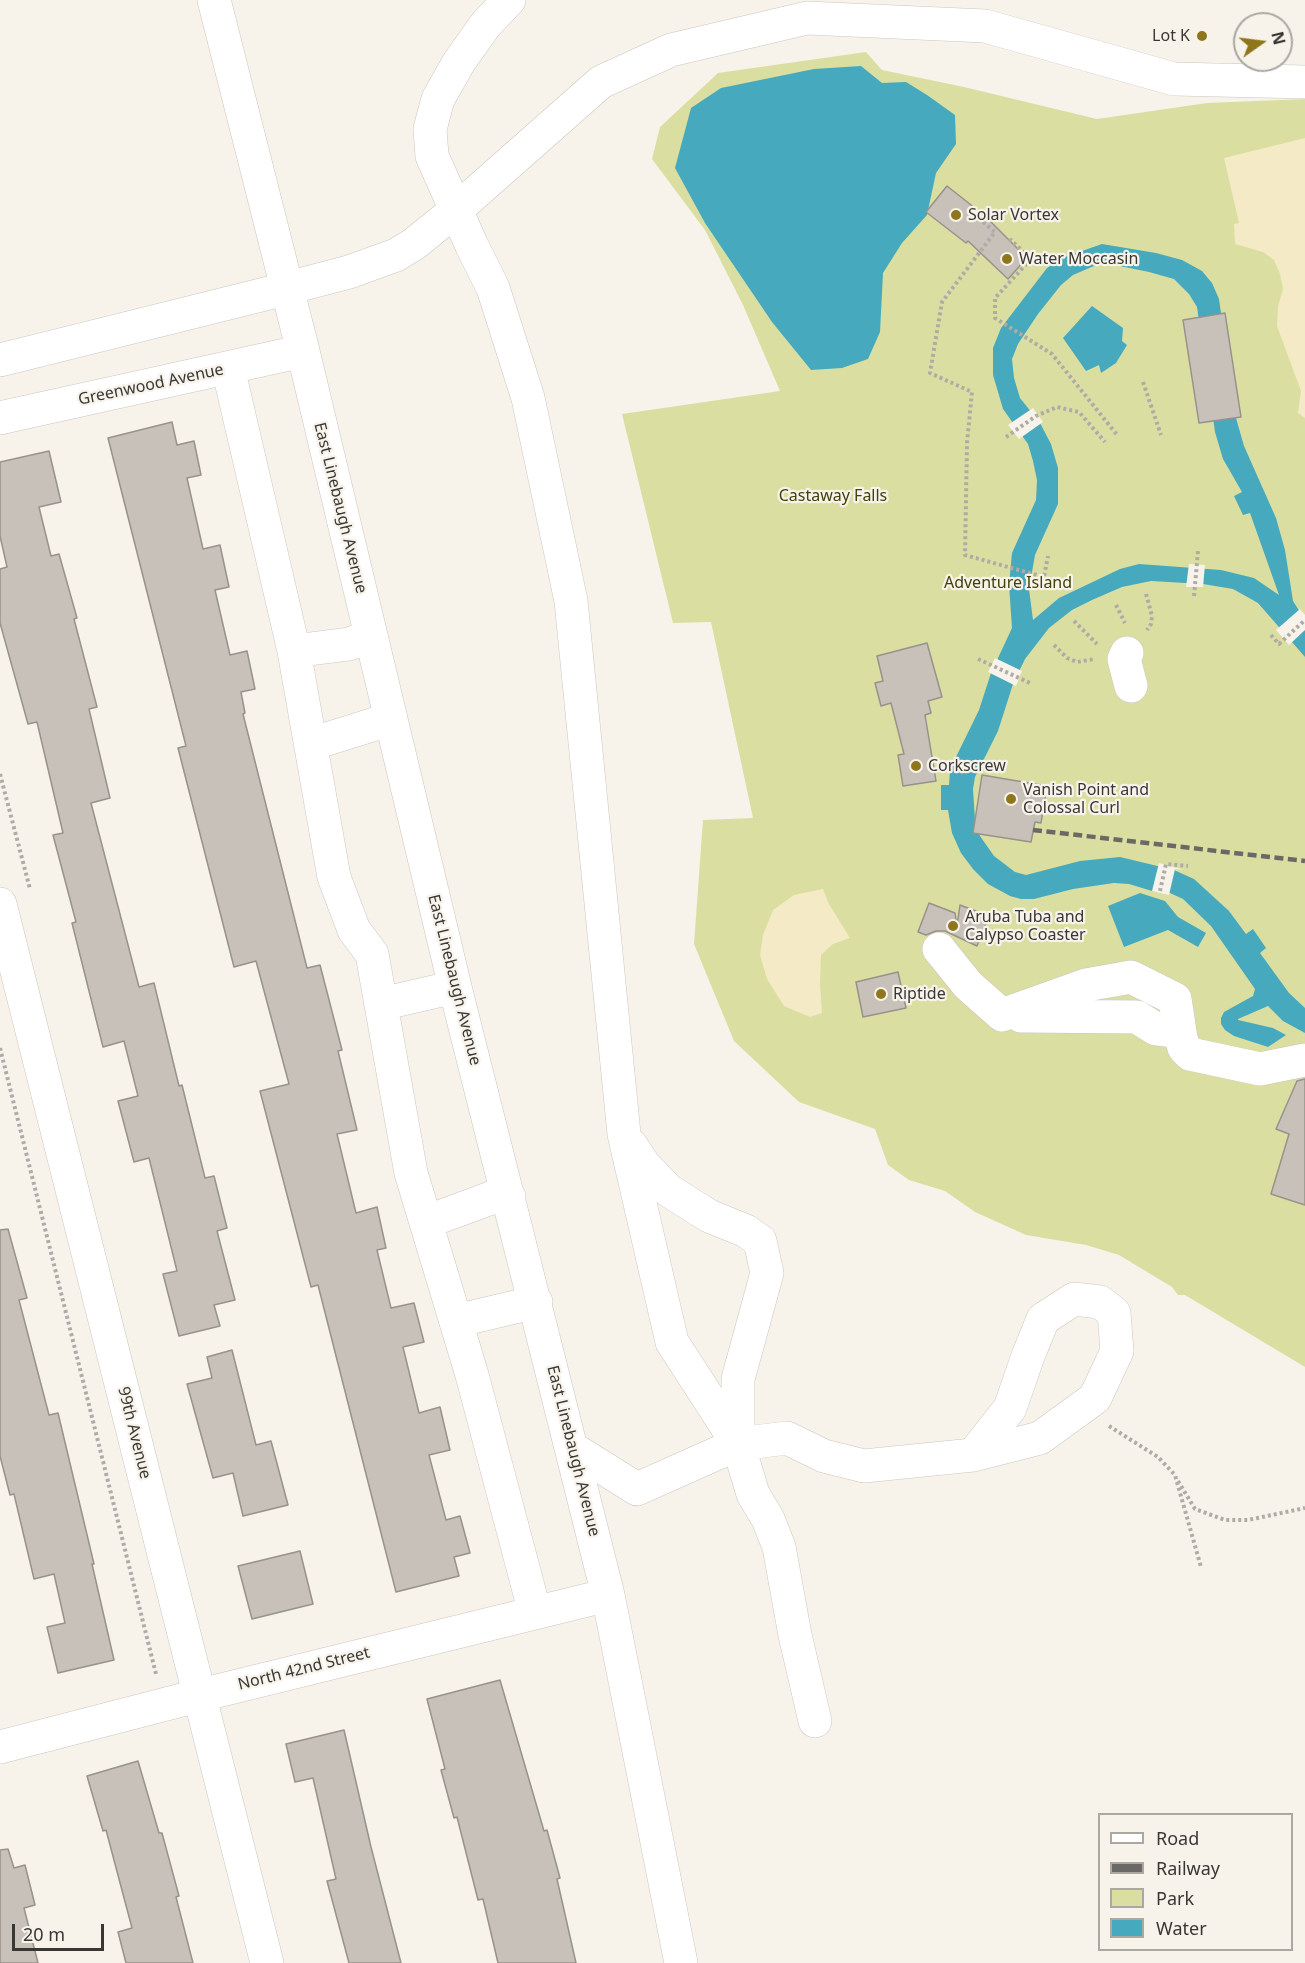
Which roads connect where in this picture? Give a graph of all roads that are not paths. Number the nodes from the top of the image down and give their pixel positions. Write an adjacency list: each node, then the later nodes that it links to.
1 (214, 0): 5 (street, East Linebaugh Avenue)
2 (509, 0): 4 (street)
3 (1305, 82): 4 (street)
4 (456, 210): 5 (street); 19 (street)
5 (286, 289): 6 (street, East Linebaugh Avenue); 7 (street)
6 (303, 351): 8 (street, Greenwood Avenue); 10 (street, East Linebaugh Avenue)
7 (0, 360)
8 (228, 368): 9 (street, Greenwood Avenue); 11 (street)
9 (0, 418)
10 (371, 636): 11 (street); 12 (street, East Linebaugh Avenue)
11 (294, 651): 13 (street)
12 (391, 719): 13 (street); 16 (street, East Linebaugh Avenue)
13 (311, 744): 17 (street)
14 (0, 904): 29 (street, 99th Avenue)
15 (939, 949): 18 (street)
16 (455, 987): 17 (street); 20 (street, East Linebaugh Avenue)
17 (381, 1004): 21 (street)
18 (1305, 1059)
19 (624, 1134): 24 (street); 24 (street)
20 (509, 1197): 21 (street); 22 (street, East Linebaugh Avenue)
21 (426, 1222): 23 (street)
22 (536, 1302): 23 (street); 25 (street, East Linebaugh Avenue)
23 (456, 1322): 28 (street)
24 (738, 1444): 25 (street); 26 (street); 30 (street)
25 (573, 1449): 27 (street, East Linebaugh Avenue)
26 (973, 1455): 26 (street)
27 (608, 1595): 28 (street, North 42nd Street); 33 (street, East Linebaugh Avenue)
28 (535, 1613): 29 (street, North 42nd Street)
29 (201, 1695): 31 (street, North 42nd Street); 32 (street, 99th Avenue)
30 (815, 1722)
31 (0, 1747)
32 (267, 1963)
33 (681, 1963)

